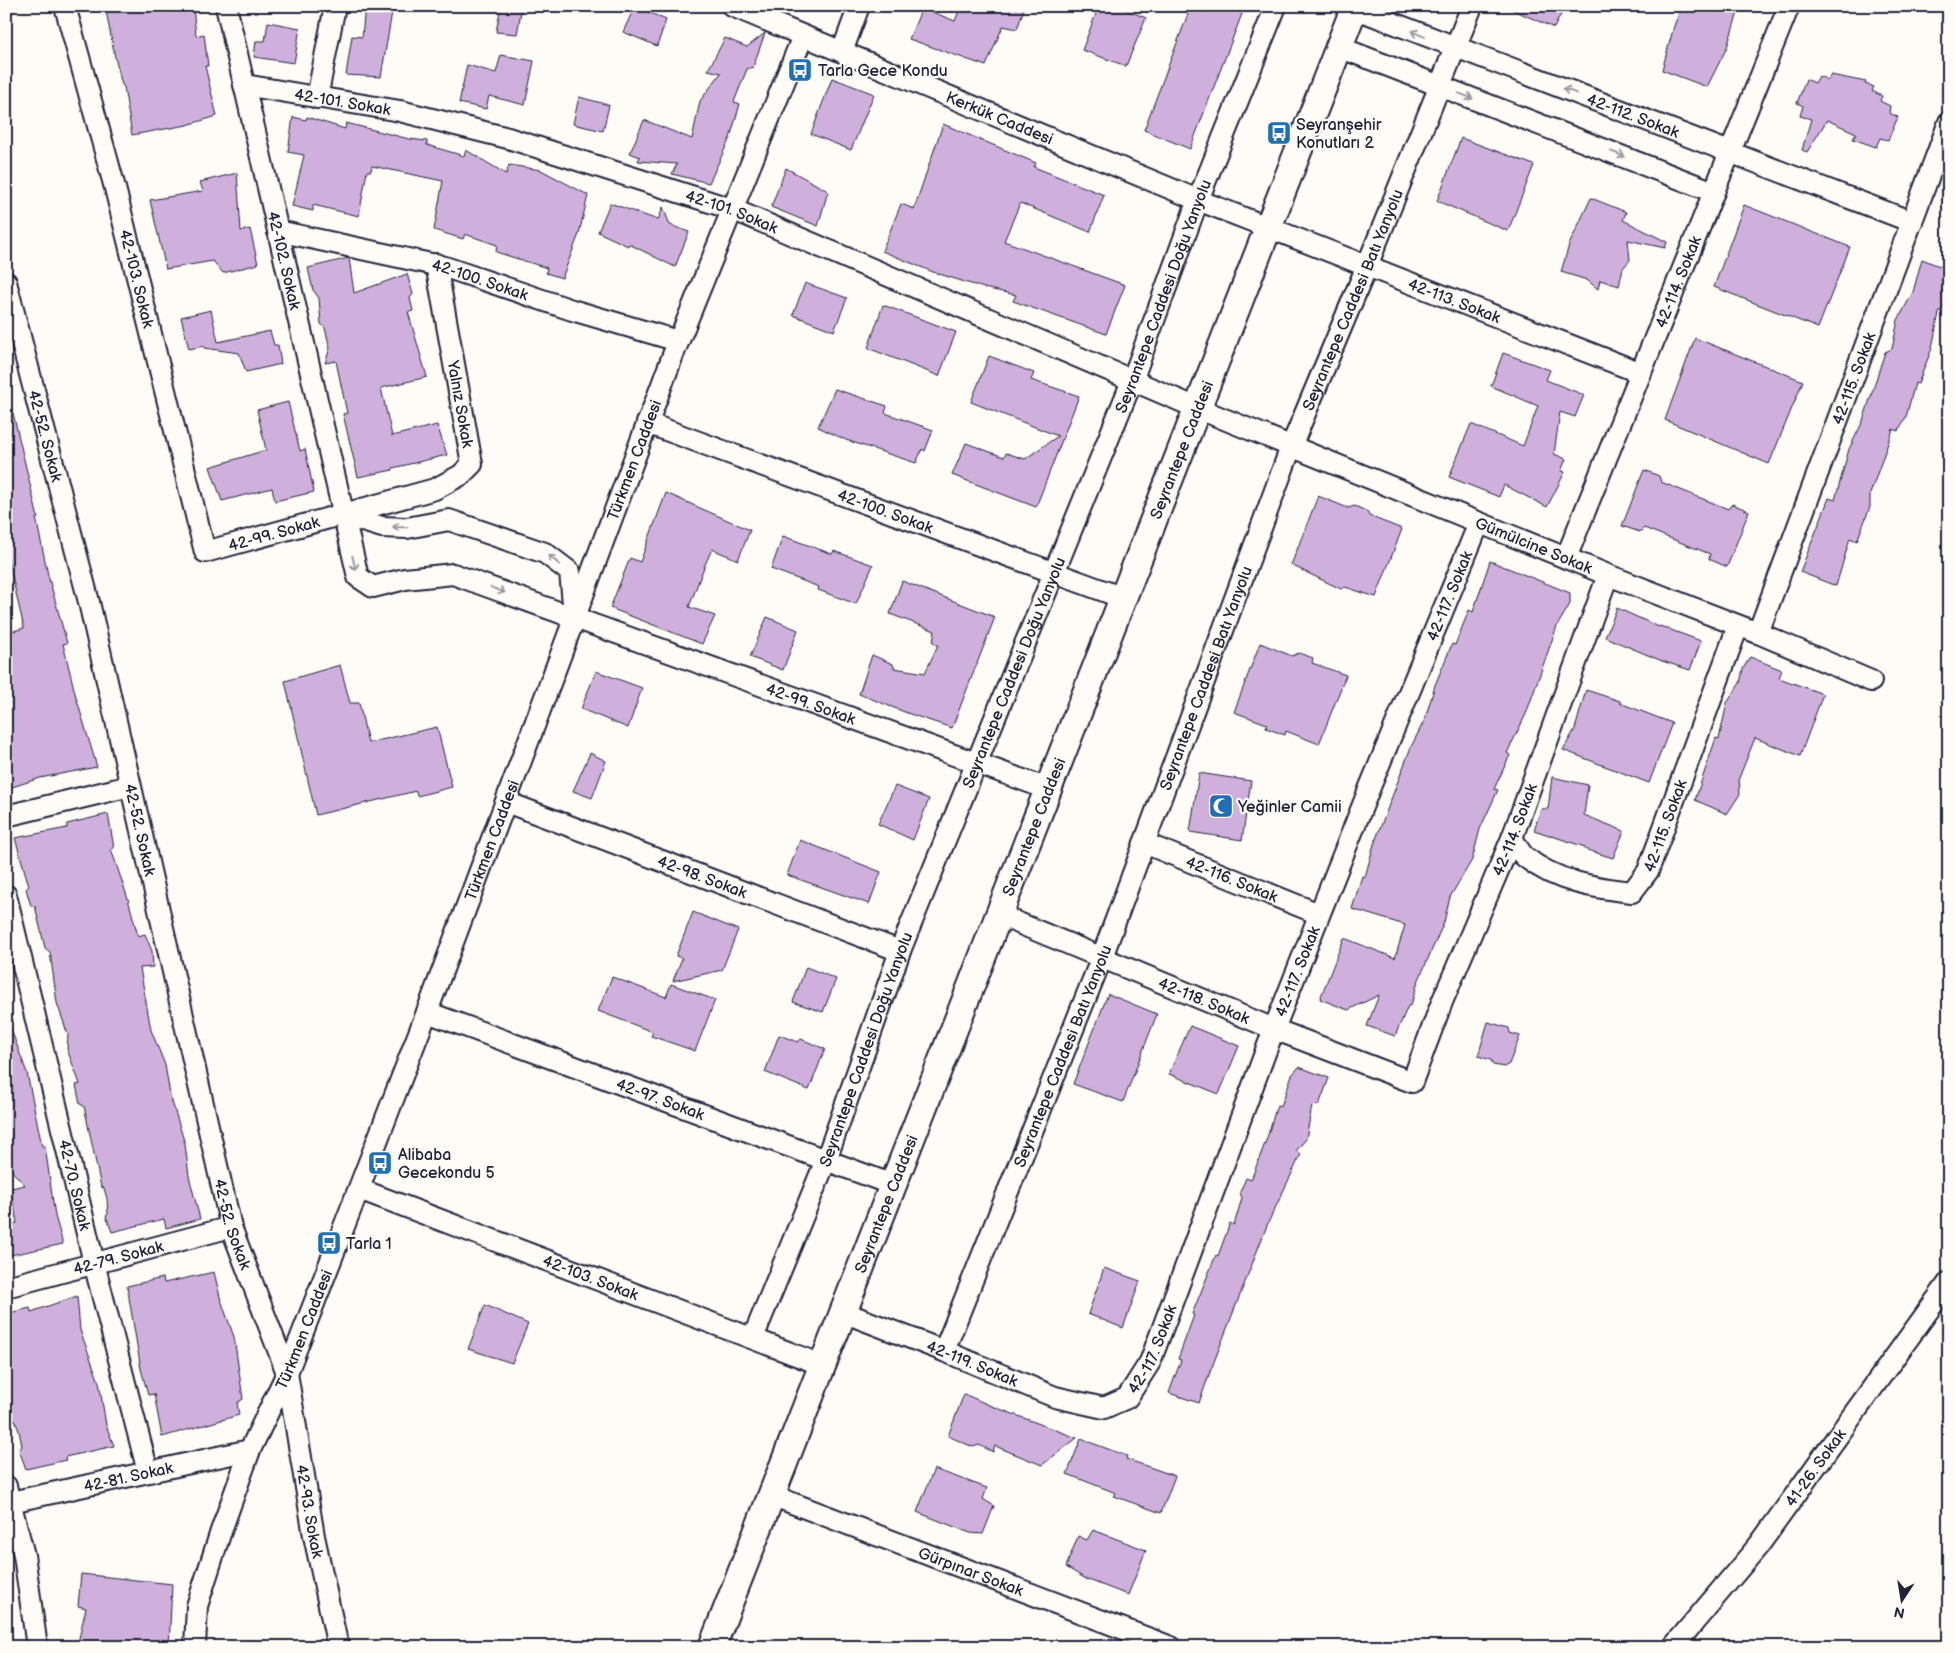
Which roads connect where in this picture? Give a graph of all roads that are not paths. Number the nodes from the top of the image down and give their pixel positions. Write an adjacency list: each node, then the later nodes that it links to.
1 (65, 6): 37 (street, 42-103. Sokak)
2 (226, 6): 14 (street, 42-102. Sokak)
3 (335, 6): 16 (street)
4 (732, 6): 10 (street, Kerkük Caddesi)
5 (859, 6): 13 (street)
6 (1276, 6): 20 (street, Seyrantepe Caddesi Doğu Yanyolu)
7 (1472, 6): 12 (street, Seyrantepe Caddesi Batı Yanyolu)
8 (1790, 6): 18 (street, 42-114. Sokak)
9 (1354, 7): 11 (street, Seyrantepe Caddesi); 12 (street, 42-112. Sokak, one-way to 9)
10 (803, 36): 13 (street, Kerkük Caddesi); 21 (street, Türkmen Caddesi)
11 (1339, 48): 15 (street); 23 (street, Seyrantepe Caddesi)
12 (1455, 48): 15 (street, Seyrantepe Caddesi Batı Yanyolu); 18 (street, 42-112. Sokak, one-way to 12)
13 (842, 52): 20 (street, Kerkük Caddesi)
14 (244, 85): 16 (street, 42-101. Sokak); 24 (street, 42-102. Sokak)
15 (1440, 86): 19 (street, one-way to 19); 26 (street, Seyrantepe Caddesi Batı Yanyolu)
16 (317, 98): 21 (street, 42-101. Sokak)
17 (1949, 122): 22 (street, 42-115. Sokak)
18 (1730, 152): 19 (street, 42-114. Sokak); 22 (street, 42-112. Sokak)
19 (1714, 192): 30 (street, 42-114. Sokak)
20 (1198, 200): 23 (street, Kerkük Caddesi); 31 (street, Seyrantepe Caddesi Doğu Yanyolu)
21 (732, 209): 29 (street, Türkmen Caddesi); 31 (street, 42-101. Sokak)
22 (1912, 222): 44 (street, 42-115. Sokak)
23 (1269, 226): 26 (street, 42-113. Sokak); 32 (street, Seyrantepe Caddesi)
24 (278, 231): 25 (street, 42-100. Sokak); 35 (street, 42-102. Sokak)
25 (436, 264): 29 (street, 42-100. Sokak); 35 (street, Yalnız Sokak)
26 (1367, 266): 30 (street, 42-113. Sokak); 34 (street, Seyrantepe Caddesi Batı Yanyolu)
27 (6, 282): 28 (street, 42-52. Sokak)
28 (14, 340): 47 (street, 42-52. Sokak)
29 (678, 341): 33 (street, Türkmen Caddesi)
30 (1641, 373): 38 (street, 42-114. Sokak)
31 (1132, 381): 32 (street, 42-101. Sokak); 39 (street, Seyrantepe Caddesi Doğu Yanyolu)
32 (1197, 408): 34 (street, Gümülcine Sokak); 41 (street, Seyrantepe Caddesi)
33 (647, 423): 39 (street, 42-100. Sokak); 42 (street, Türkmen Caddesi)
34 (1291, 447): 36 (street, Gümülcine Sokak); 52 (street, Seyrantepe Caddesi Batı Yanyolu)
35 (343, 515): 37 (street, 42-99. Sokak); 42 (street, 42-99. Sokak, one-way to 35); 42 (street, 42-99. Sokak, one-way to 42)
36 (1479, 523): 38 (street, Gümülcine Sokak); 54 (street, 42-117. Sokak)
37 (205, 552)
38 (1566, 558): 40 (street, Gümülcine Sokak)
39 (1055, 573): 41 (street, 42-100. Sokak); 46 (street, Seyrantepe Caddesi Doğu Yanyolu)
40 (1608, 575): 43 (street, Gümülcine Sokak); 51 (street, 42-114. Sokak)
41 (1122, 598): 48 (street, Seyrantepe Caddesi)
42 (574, 619): 46 (street, 42-99. Sokak); 49 (street, Türkmen Caddesi)
43 (1738, 626): 44 (street, Gümülcine Sokak); 51 (street, 42-115. Sokak)
44 (1758, 633): 45 (street, Gümülcine Sokak)
45 (1871, 681)
46 (976, 764): 48 (street, 42-99. Sokak); 56 (street, Seyrantepe Caddesi Doğu Yanyolu)
47 (130, 786): 50 (street); 64 (street, 42-52. Sokak)
48 (1048, 790): 55 (street, Seyrantepe Caddesi)
49 (506, 802): 56 (street, 42-98. Sokak); 58 (street, Türkmen Caddesi)
50 (6, 816)
51 (1512, 838): 60 (street, 42-114. Sokak)
52 (1144, 843): 54 (street, 42-116. Sokak); 57 (street, Seyrantepe Caddesi Batı Yanyolu)
53 (6, 895): 65 (street, 42-70. Sokak)
54 (1319, 914): 59 (street, 42-117. Sokak)
55 (998, 915): 57 (street, 42-118. Sokak); 62 (street, Seyrantepe Caddesi)
56 (900, 951): 61 (street, Seyrantepe Caddesi Doğu Yanyolu)
57 (1102, 956): 59 (street, 42-118. Sokak); 70 (street, Seyrantepe Caddesi Batı Yanyolu)
58 (427, 1012): 61 (street, 42-97. Sokak); 63 (street, Türkmen Caddesi)
59 (1274, 1029): 60 (street, 42-118. Sokak); 73 (street, 42-117. Sokak)
60 (1412, 1082)
61 (826, 1160): 62 (street, 42-97. Sokak); 69 (street, Seyrantepe Caddesi Doğu Yanyolu)
62 (893, 1185): 68 (street, Seyrantepe Caddesi)
63 (359, 1188): 69 (street, 42-103. Sokak); 72 (street, Türkmen Caddesi)
64 (231, 1227): 65 (street, 42-79. Sokak); 72 (street, 42-52. Sokak)
65 (94, 1263): 67 (street, 42-79. Sokak); 75 (street, 42-70. Sokak)
66 (1949, 1282): 83 (street, 41-26. Sokak)
67 (6, 1287)
68 (843, 1312): 70 (street, 42-119. Sokak); 71 (street, Seyrantepe Caddesi)
69 (753, 1338): 71 (street, 42-103. Sokak)
70 (944, 1351): 73 (street, 42-119. Sokak)
71 (822, 1365): 76 (street, Seyrantepe Caddesi)
72 (287, 1373): 74 (street, Türkmen Caddesi); 80 (street, 42-93. Sokak)
73 (1104, 1408)
74 (250, 1450): 75 (street, 42-81. Sokak); 79 (street, Türkmen Caddesi)
75 (148, 1472): 77 (street, 42-81. Sokak)
76 (771, 1495): 81 (street, Seyrantepe Caddesi); 82 (street, Gürpınar Sokak)
77 (8, 1497): 78 (street)
78 (37, 1647)
79 (195, 1647)
80 (338, 1647)
81 (712, 1647)
82 (1171, 1647)
83 (1673, 1647)

